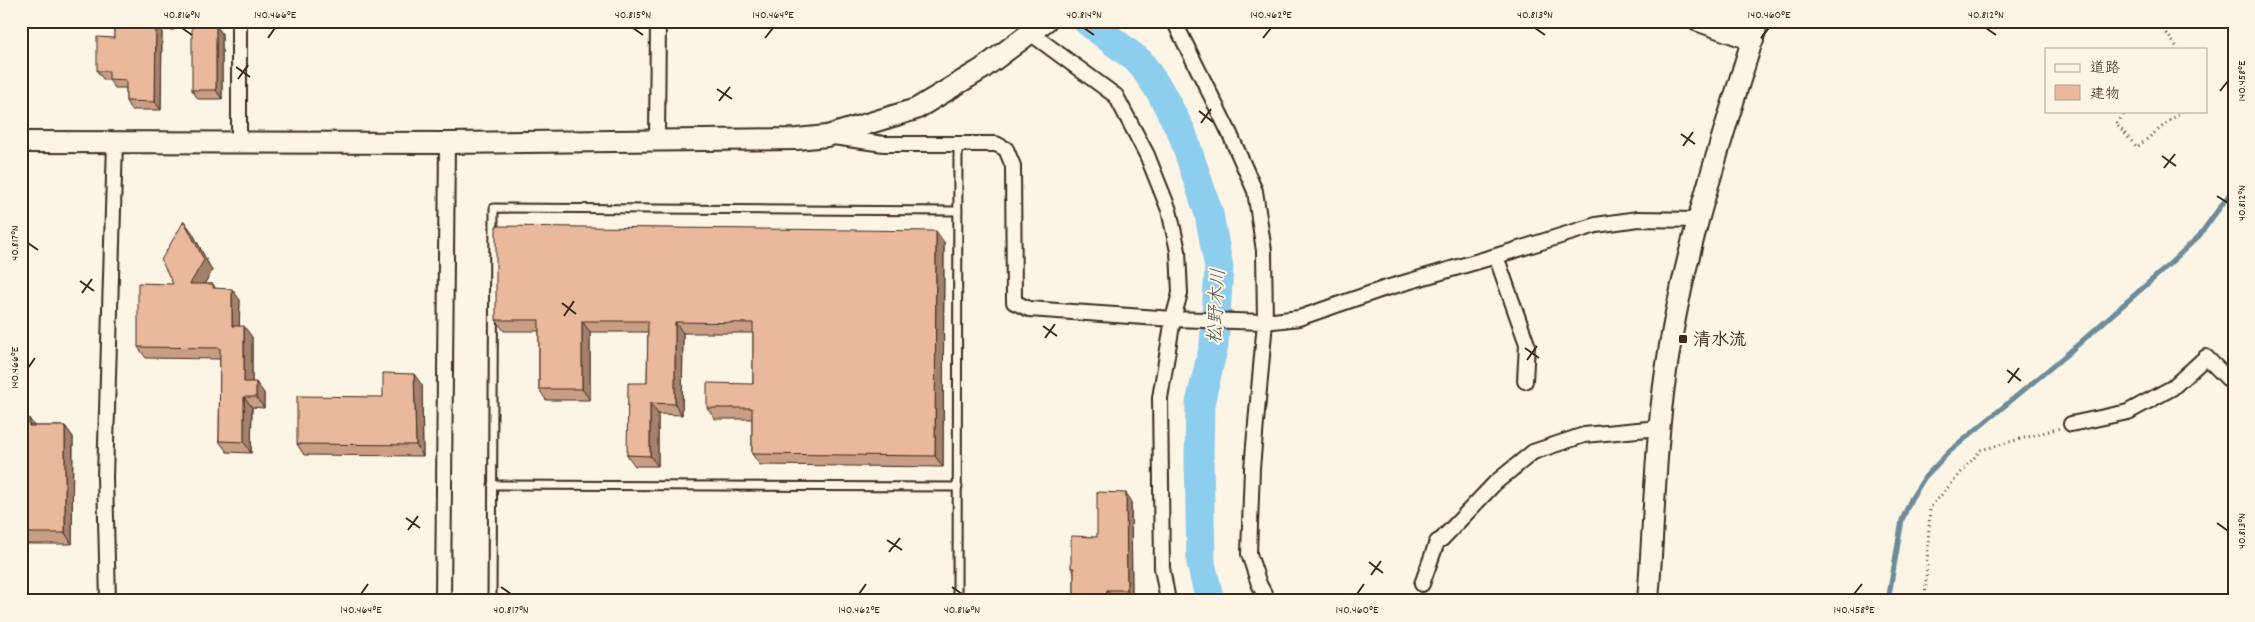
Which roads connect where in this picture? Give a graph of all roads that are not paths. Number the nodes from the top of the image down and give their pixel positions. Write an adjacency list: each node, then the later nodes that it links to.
1 (239, 21): 10 (street)
2 (658, 21): 8 (street)
3 (1174, 21): 18 (street)
4 (1699, 21): 6 (street)
5 (1037, 27): 7 (street); 17 (street)
6 (1755, 31): 15 (street)
7 (827, 136): 8 (street); 13 (street)
8 (657, 140): 12 (street)
9 (21, 142): 11 (street)
10 (238, 142): 11 (street); 12 (street)
11 (115, 143): 26 (street)
12 (447, 143): 27 (street)
13 (958, 144): 14 (lane); 17 (street)
14 (958, 211): 23 (lane); 24 (lane)
15 (1698, 220): 16 (street); 22 (street)
16 (1496, 256): 18 (street); 19 (street)
17 (1173, 319): 18 (street); 30 (street)
18 (1265, 322): 31 (street)
19 (1525, 381)
20 (2234, 385): 21 (street)
21 (2071, 424)
22 (1659, 428): 25 (street); 32 (street)
23 (492, 485): 24 (lane); 28 (lane)
24 (958, 487): 29 (lane)
25 (1422, 584)
26 (108, 601)
27 (443, 601)
28 (492, 601)
29 (958, 601)
30 (1168, 601)
31 (1268, 601)
32 (1648, 601)

